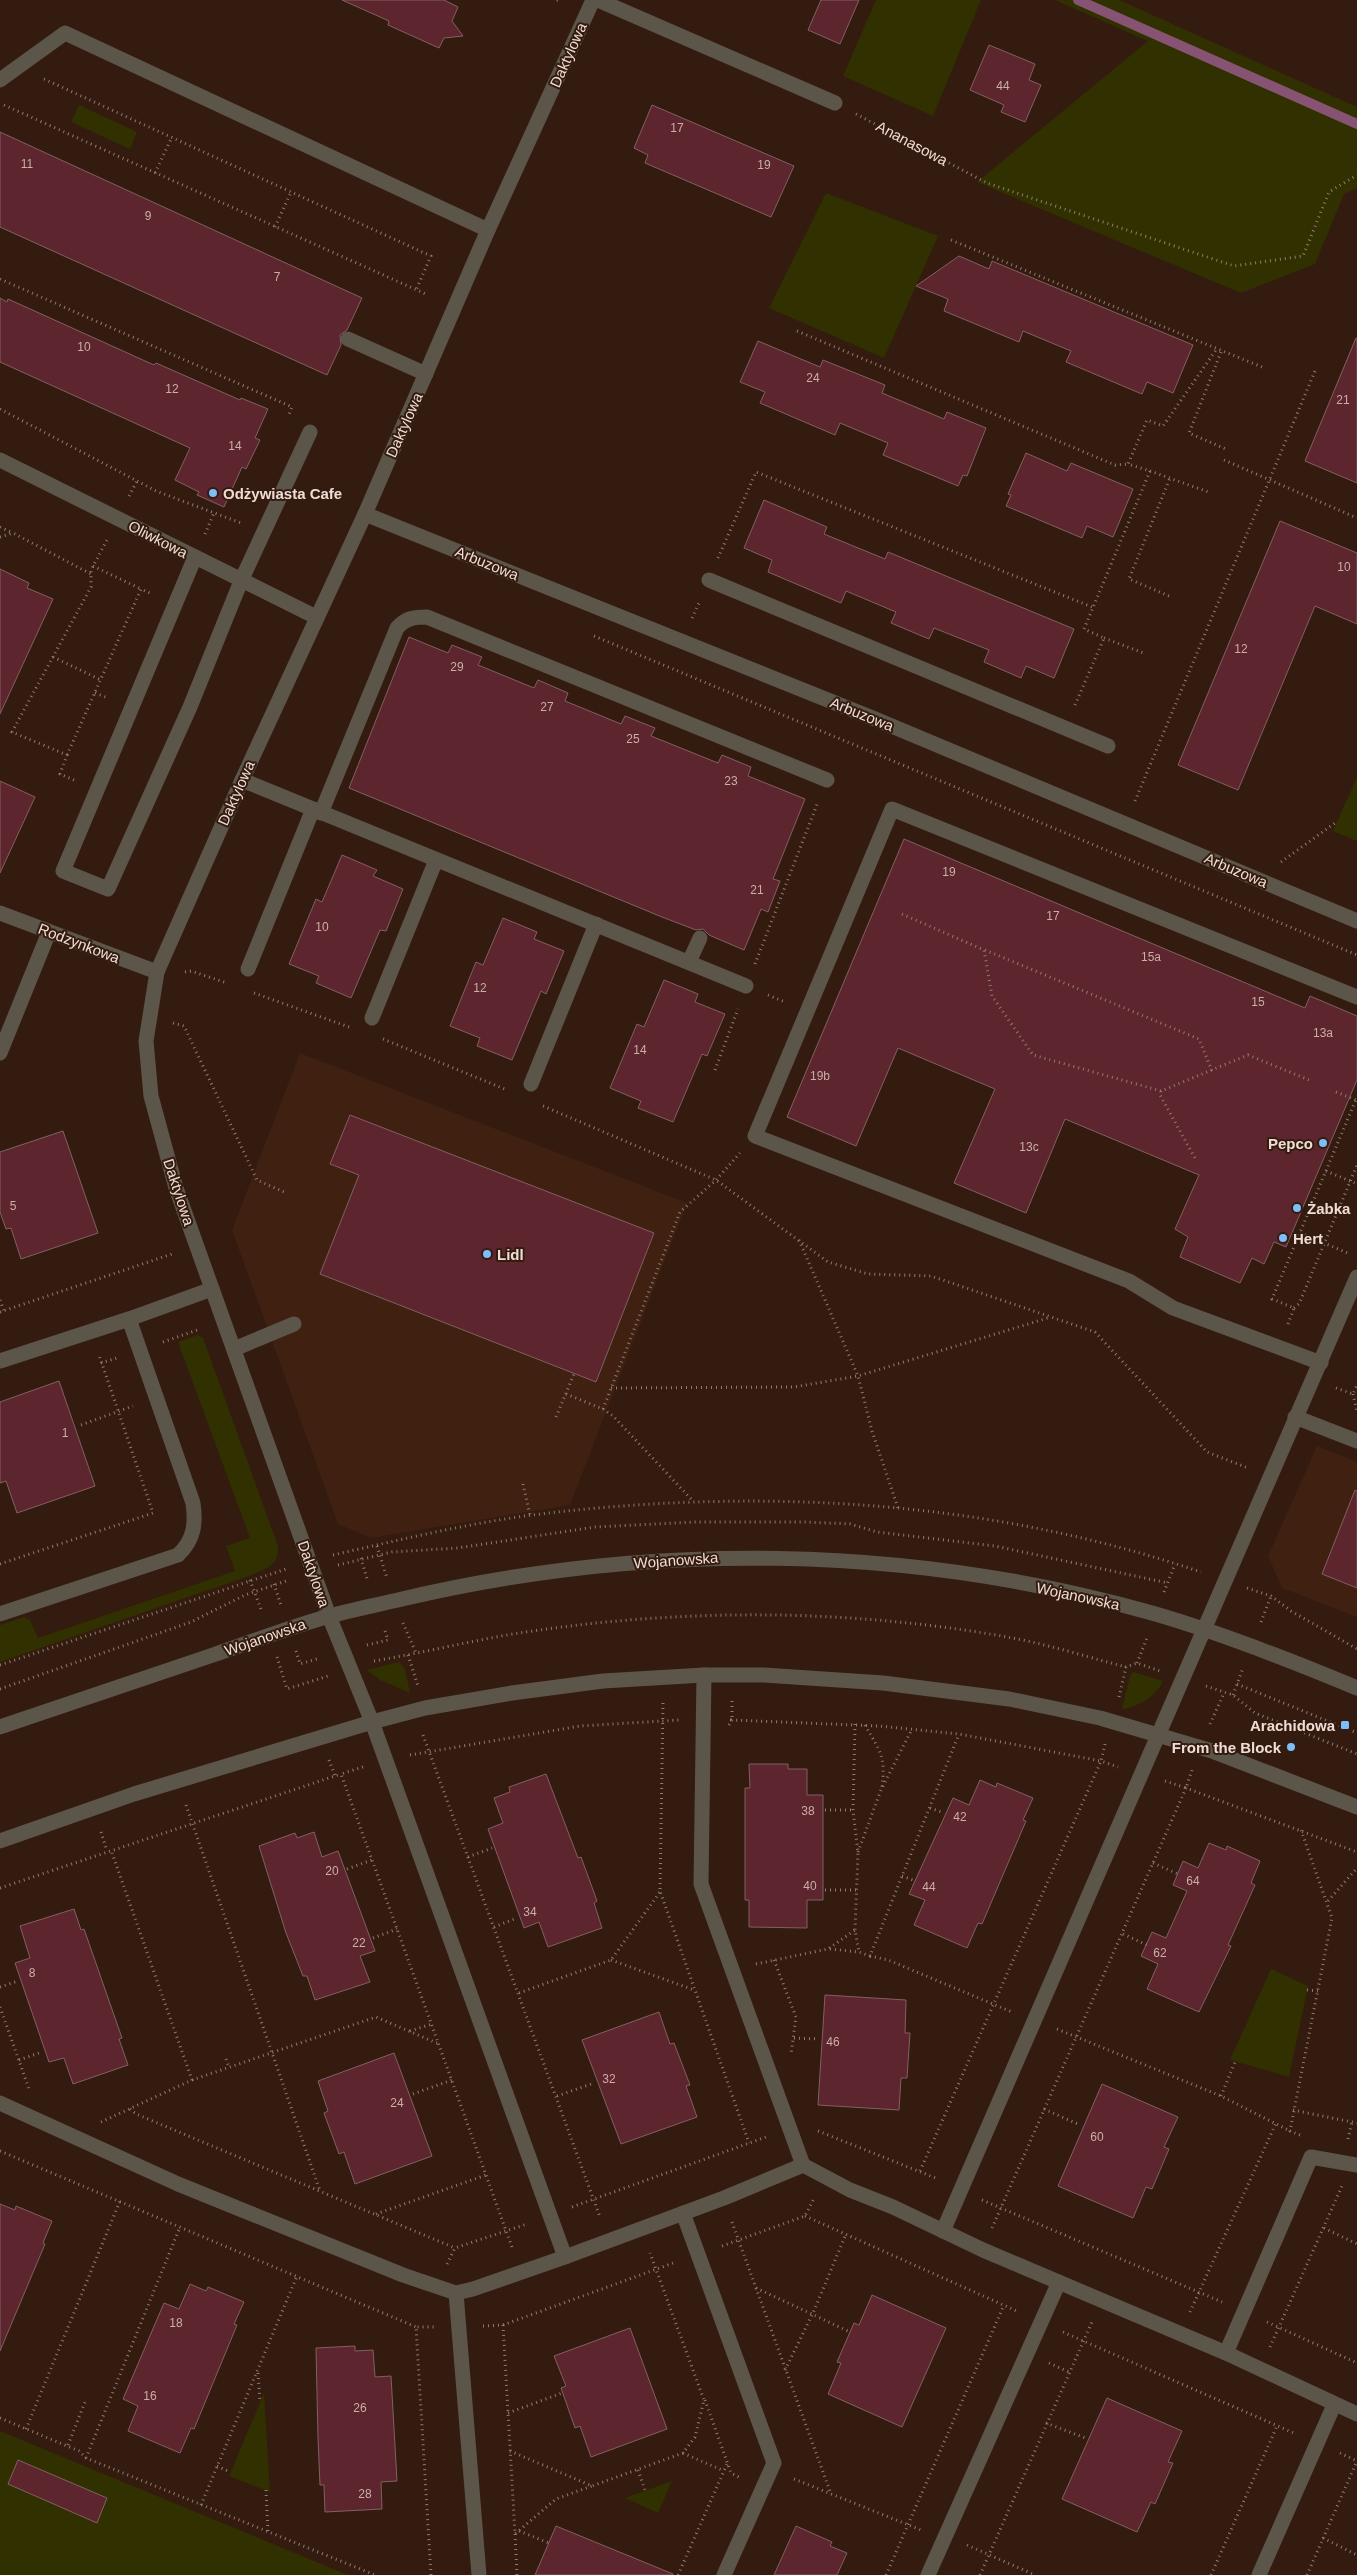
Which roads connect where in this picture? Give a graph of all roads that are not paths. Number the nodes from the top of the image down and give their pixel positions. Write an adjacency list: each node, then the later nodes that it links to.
1 (593, 0): 5 (street, Daktylowa)
2 (598, 0): 4 (street)
3 (0, 80): 5 (street)
4 (835, 103)
5 (488, 230): 7 (street, Daktylowa)
6 (348, 339): 7 (street)
7 (426, 374): 10 (street, Daktylowa)
8 (310, 432): 13 (street)
9 (0, 460): 11 (street, Oliwkowa)
10 (365, 514): 14 (street, Daktylowa); 21 (street, Arbuzowa)
11 (194, 557): 13 (street, Oliwkowa); 13 (street)
12 (709, 580): 15 (street)
13 (241, 581): 14 (street, Oliwkowa)
14 (316, 617): 16 (street, Daktylowa)
15 (1108, 746)
16 (242, 780): 18 (street); 27 (street, Daktylowa)
17 (827, 780): 18 (street)
18 (317, 811): 19 (street); 26 (street)
19 (436, 860): 22 (street); 30 (street)
20 (0, 912): 23 (street, Rodzynkowa)
21 (1357, 921)
22 (596, 924): 25 (street); 32 (street)
23 (49, 932): 27 (street, Rodzynkowa); 31 (street)
24 (700, 938): 25 (street)
25 (689, 962): 28 (street)
26 (248, 969)
27 (157, 972): 34 (street, Daktylowa)
28 (746, 986)
29 (1357, 997): 39 (street)
30 (372, 1018)
31 (0, 1053)
32 (531, 1084)
33 (1357, 1276): 39 (street)
34 (212, 1289): 35 (street); 37 (street, Daktylowa)
35 (129, 1319): 38 (street); 42 (street)
36 (294, 1324): 37 (street)
37 (234, 1349): 43 (street, Daktylowa)
38 (0, 1361)
39 (1321, 1363): 40 (street)
40 (1295, 1417): 41 (street); 44 (street)
41 (1357, 1441)
42 (0, 1614)
43 (329, 1616): 44 (street, Wojanowska); 47 (street, Daktylowa); 48 (street, Wojanowska)
44 (1202, 1629): 46 (street, Wojanowska); 49 (street)
45 (704, 1675): 47 (street); 49 (street); 53 (street)
46 (1357, 1688)
47 (372, 1722): 51 (street); 57 (street, Daktylowa)
48 (0, 1727)
49 (1158, 1734): 50 (street); 56 (street)
50 (1357, 1807)
51 (0, 1841)
52 (0, 2104): 59 (street)
53 (803, 2165): 55 (street); 56 (street)
54 (1357, 2165): 60 (street)
55 (683, 2213): 57 (street); 64 (street)
56 (943, 2230): 58 (street)
57 (565, 2257): 59 (street)
58 (1059, 2282): 60 (street); 65 (street)
59 (456, 2292): 63 (street)
60 (1226, 2353): 61 (street)
61 (1334, 2405): 62 (street); 66 (street)
62 (1357, 2414)
63 (479, 2575)
64 (724, 2575)
65 (928, 2575)
66 (1259, 2575)

